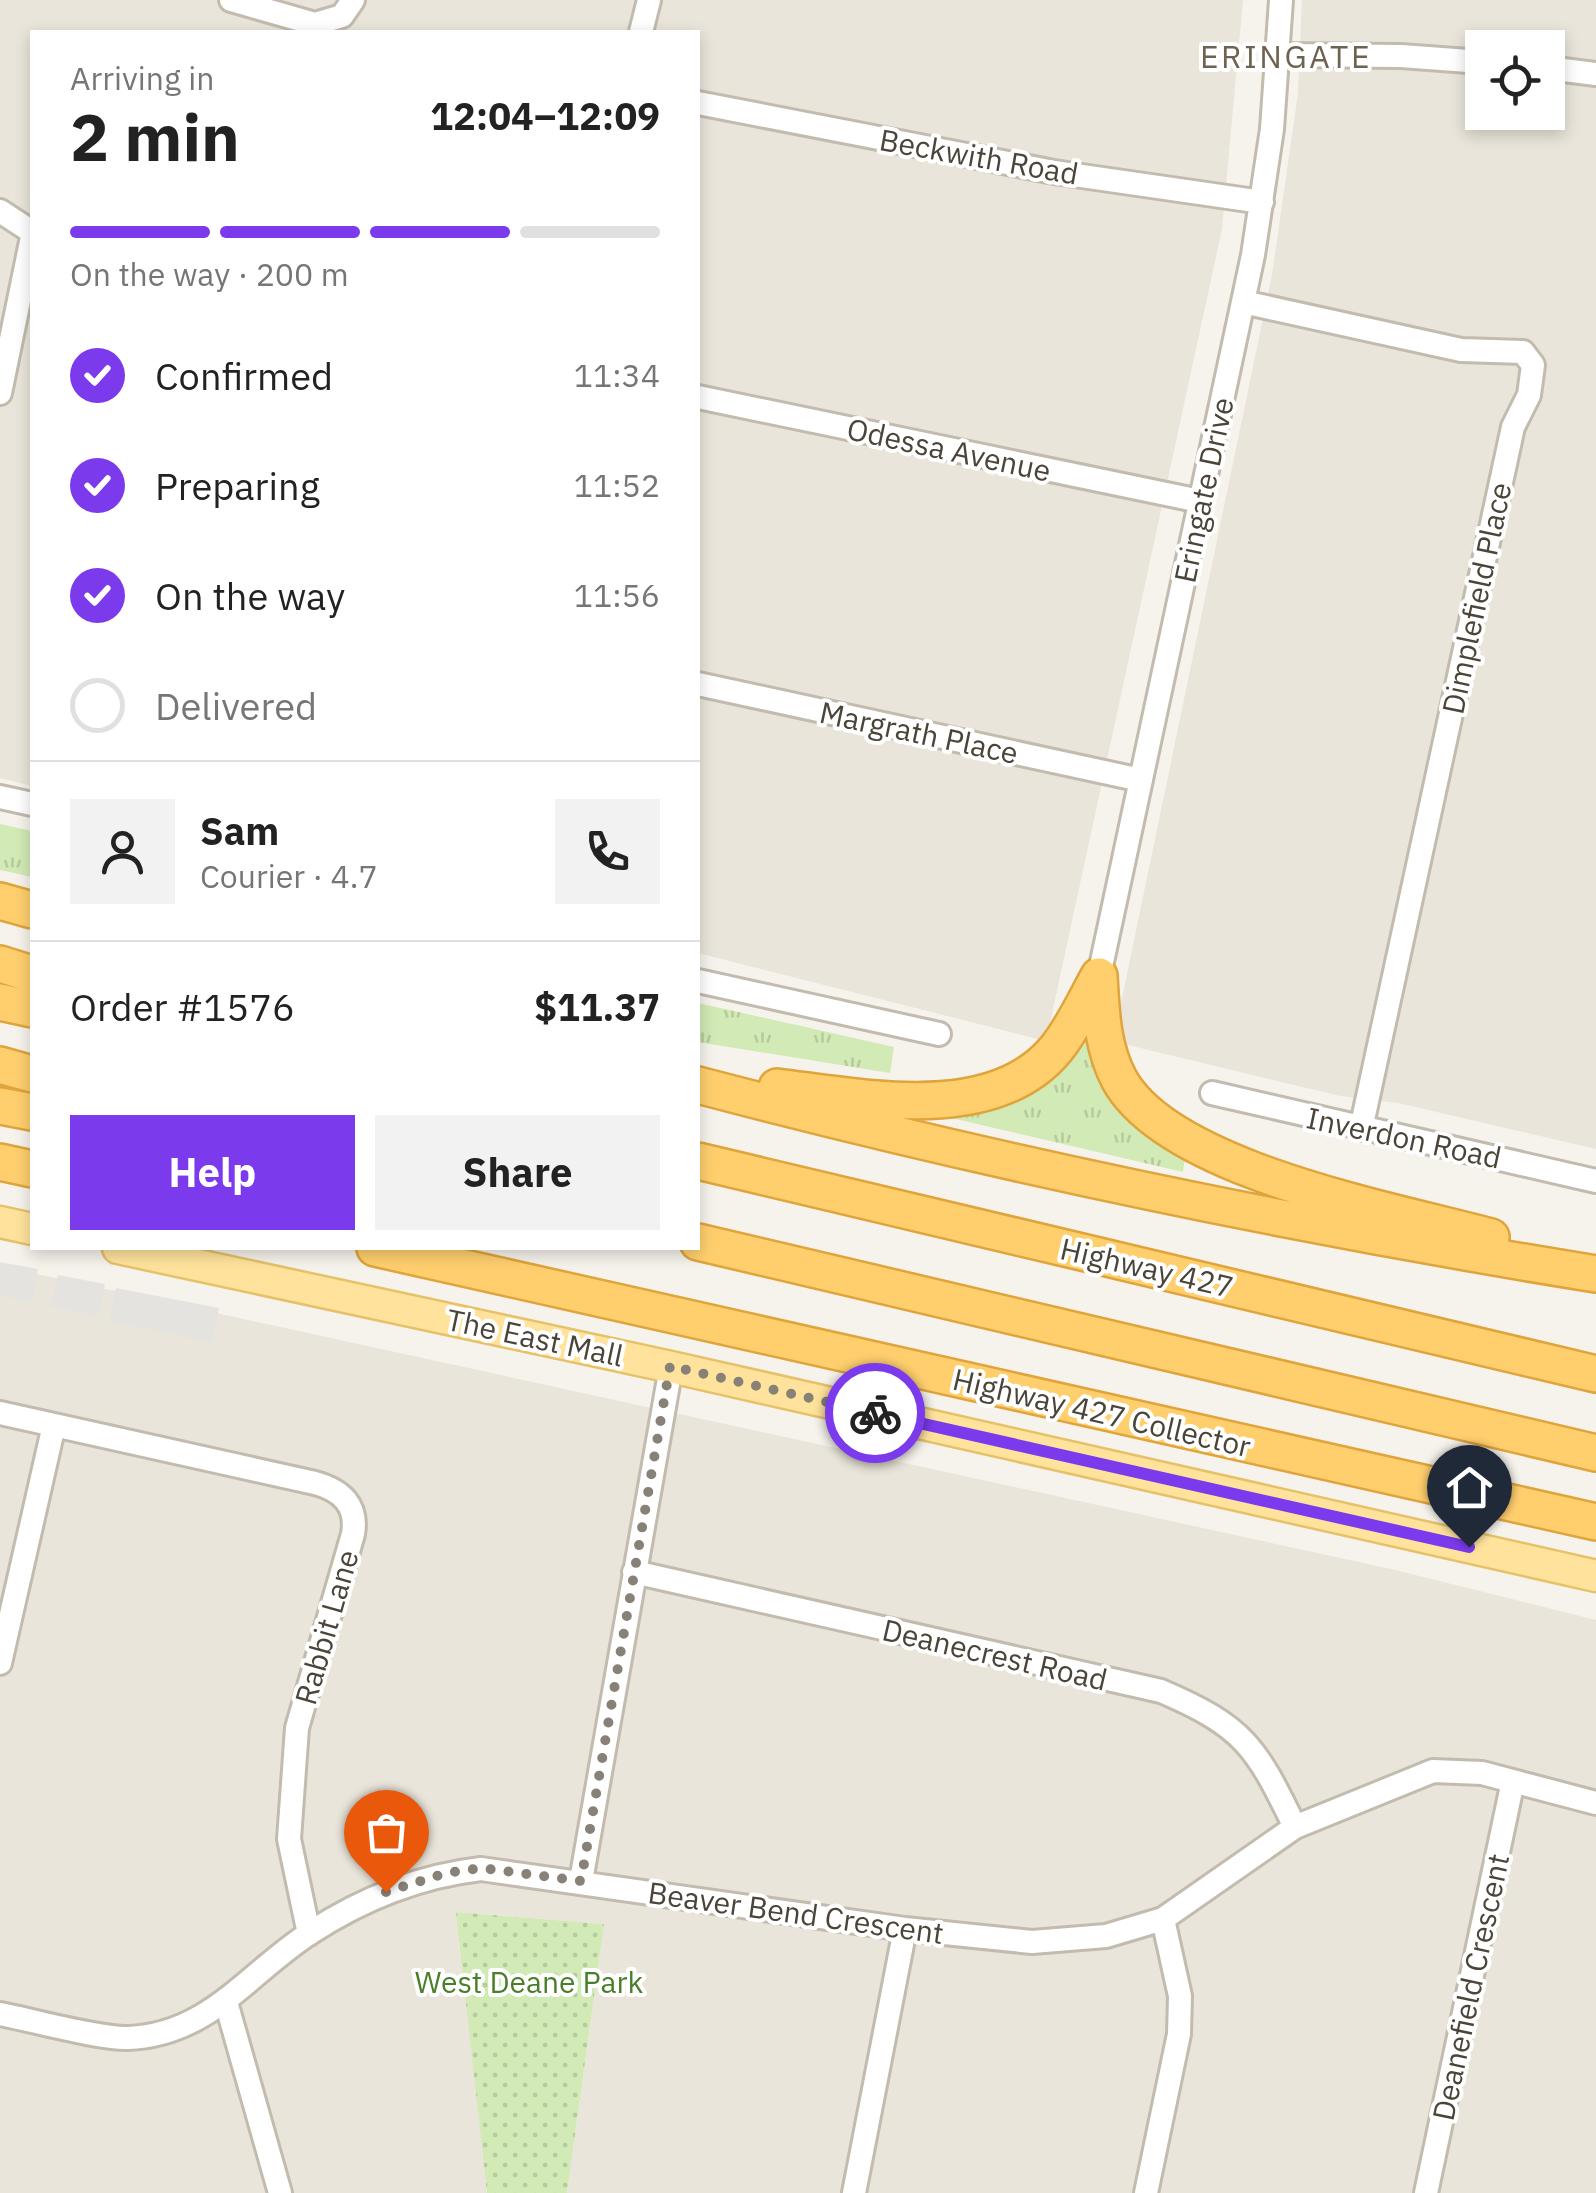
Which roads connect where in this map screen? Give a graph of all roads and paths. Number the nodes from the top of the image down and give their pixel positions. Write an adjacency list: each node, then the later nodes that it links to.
1 (232, 0): 2 (street)
2 (352, 0)
3 (649, 0): 5 (street)
4 (1281, 0): 6 (street, Eringate Drive)
5 (642, 30)
6 (1279, 55): 7 (street); 11 (street, Eringate Drive)
7 (1465, 61)
8 (1565, 70): 9 (street)
9 (1596, 74)
10 (700, 103): 11 (street, Beckwith Road)
11 (1262, 202): 15 (street, Eringate Drive)
12 (0, 211): 13 (street)
13 (30, 233)
14 (30, 244): 16 (street)
15 (1243, 302): 18 (street, Eringate Drive); 39 (street, Dimplefield Place)
16 (0, 393)
17 (700, 397): 18 (street, Odessa Avenue)
18 (1200, 500): 20 (street, Eringate Drive)
19 (700, 684): 20 (street, Margrath Place)
20 (1141, 780): 27 (street, Eringate Drive)
21 (0, 797): 22 (street)
22 (30, 804)
23 (0, 901): 24 (highway)
24 (30, 909)
25 (0, 964): 26 (highway)
26 (30, 973)
27 (1099, 976): 34 (highway); 49 (highway)
28 (700, 982): 31 (street)
29 (0, 1002): 30 (highway)
30 (30, 1009)
31 (939, 1034)
32 (0, 1065): 33 (highway)
33 (30, 1073)
34 (700, 1073)
35 (700, 1086): 50 (highway)
36 (1212, 1093): 39 (street, Inverdon Road)
37 (0, 1106): 38 (highway)
38 (30, 1112)
39 (1361, 1129): 43 (street, Inverdon Road)
40 (700, 1161): 52 (highway, Highway 427)
41 (0, 1162): 42 (highway)
42 (30, 1170)
43 (1596, 1182)
44 (0, 1222): 45 (main road)
45 (30, 1229)
46 (700, 1242): 55 (highway)
47 (127, 1250): 51 (main road, The East Mall)
48 (384, 1250): 56 (highway, Highway 427 Collector)
49 (1596, 1266)
50 (1596, 1274)
51 (670, 1366): 57 (street); 58 (main road, The East Mall)
52 (1596, 1374)
53 (0, 1413): 54 (street, Rabbit Lane)
54 (54, 1425): 59 (street); 66 (street, Rabbit Lane)
55 (1596, 1453)
56 (1596, 1522)
57 (634, 1572): 62 (street, Deanecrest Road); 63 (street)
58 (1596, 1576)
59 (0, 1663)
60 (1514, 1781): 61 (street, Beaver Bend Crescent); 62 (street, Beaver Bend Crescent); 72 (street, Deanefield Crescent)
61 (1596, 1803)
62 (1295, 1827): 64 (street, Beaver Bend Crescent)
63 (581, 1881): 65 (street, Beaver Bend Crescent); 66 (street, Beaver Bend Crescent)
64 (1162, 1919): 65 (street, Beaver Bend Crescent); 71 (street)
65 (905, 1929): 70 (street)
66 (309, 1934): 67 (street, Beaver Bend Crescent)
67 (226, 2002): 68 (street, Beaver Bend Crescent); 69 (street)
68 (0, 2014)
69 (280, 2193)
70 (854, 2193)
71 (1146, 2193)
72 (1426, 2193)

